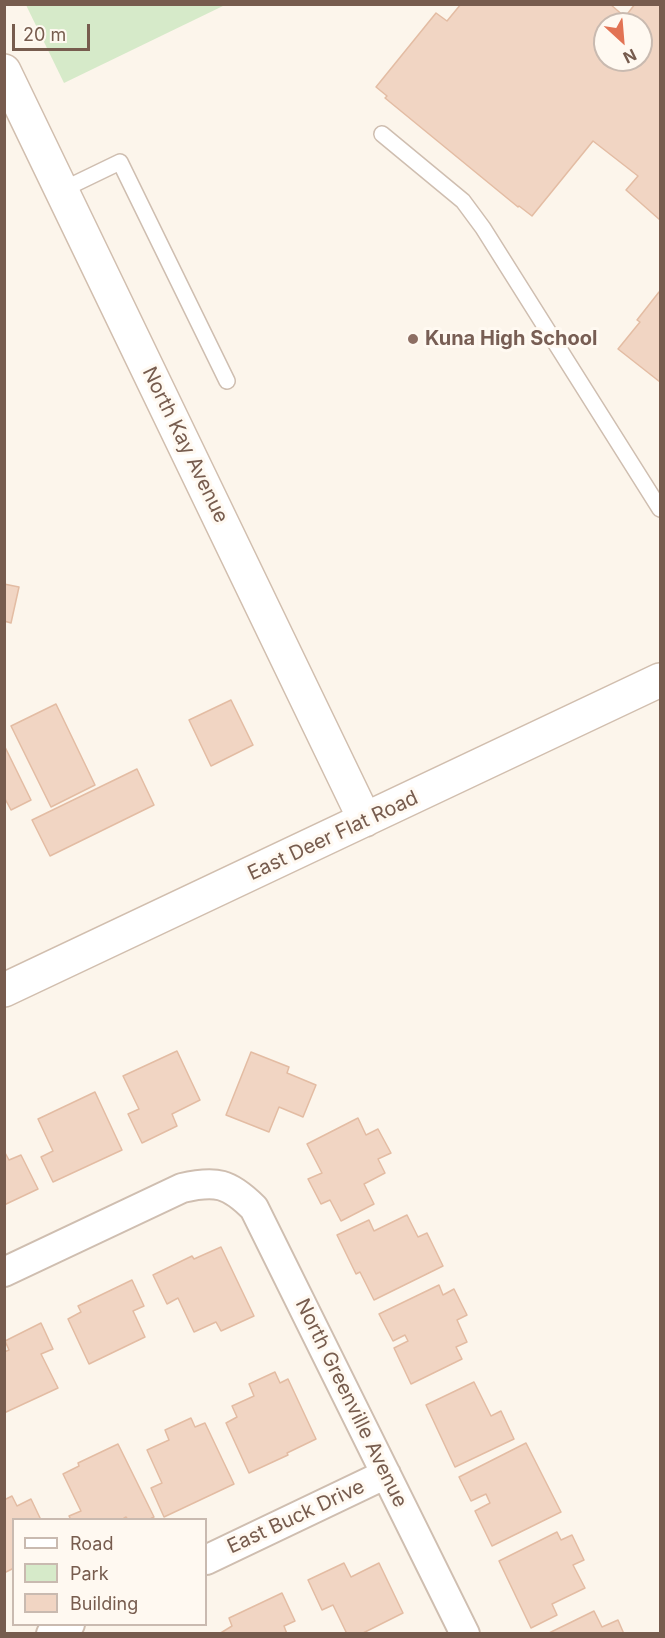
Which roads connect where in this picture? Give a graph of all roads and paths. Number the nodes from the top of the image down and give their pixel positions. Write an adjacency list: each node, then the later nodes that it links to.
1 (4, 71): 3 (street, North Kay Avenue)
2 (382, 134): 5 (lane)
3 (62, 190): 4 (lane); 7 (street, North Kay Avenue)
4 (226, 381)
5 (660, 509)
6 (660, 680): 7 (street, East Deer Flat Road)
7 (366, 820): 8 (street, East Deer Flat Road)
8 (4, 990)
9 (4, 1272): 10 (street, North Greenville Avenue)
10 (386, 1474): 11 (street, East Buck Drive); 14 (street, North Greenville Avenue)
11 (207, 1560)
12 (66, 1626): 13 (street)
13 (51, 1634)
14 (465, 1634)

